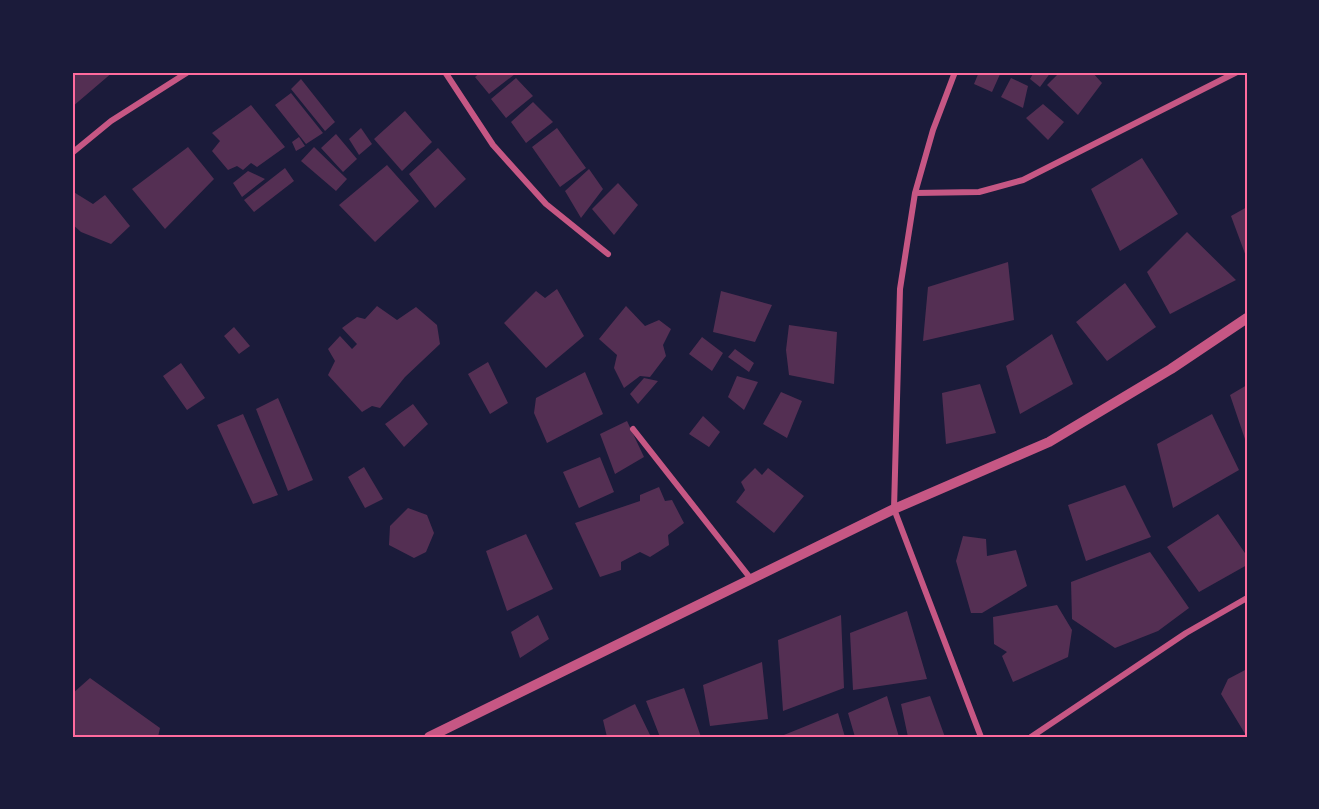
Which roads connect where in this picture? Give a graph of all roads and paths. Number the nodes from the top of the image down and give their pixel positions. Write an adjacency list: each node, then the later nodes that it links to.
1 (188, 72): 5 (street)
2 (445, 72): 7 (street)
3 (955, 72): 6 (street)
4 (1238, 72): 6 (street)
5 (72, 153)
6 (915, 193): 10 (street)
7 (608, 254)
8 (1247, 318): 10 (street)
9 (633, 429): 11 (street)
10 (894, 508): 11 (street); 14 (street)
11 (751, 579): 13 (street)
12 (1247, 598): 15 (street)
13 (429, 737)
14 (981, 737)
15 (1031, 737)

